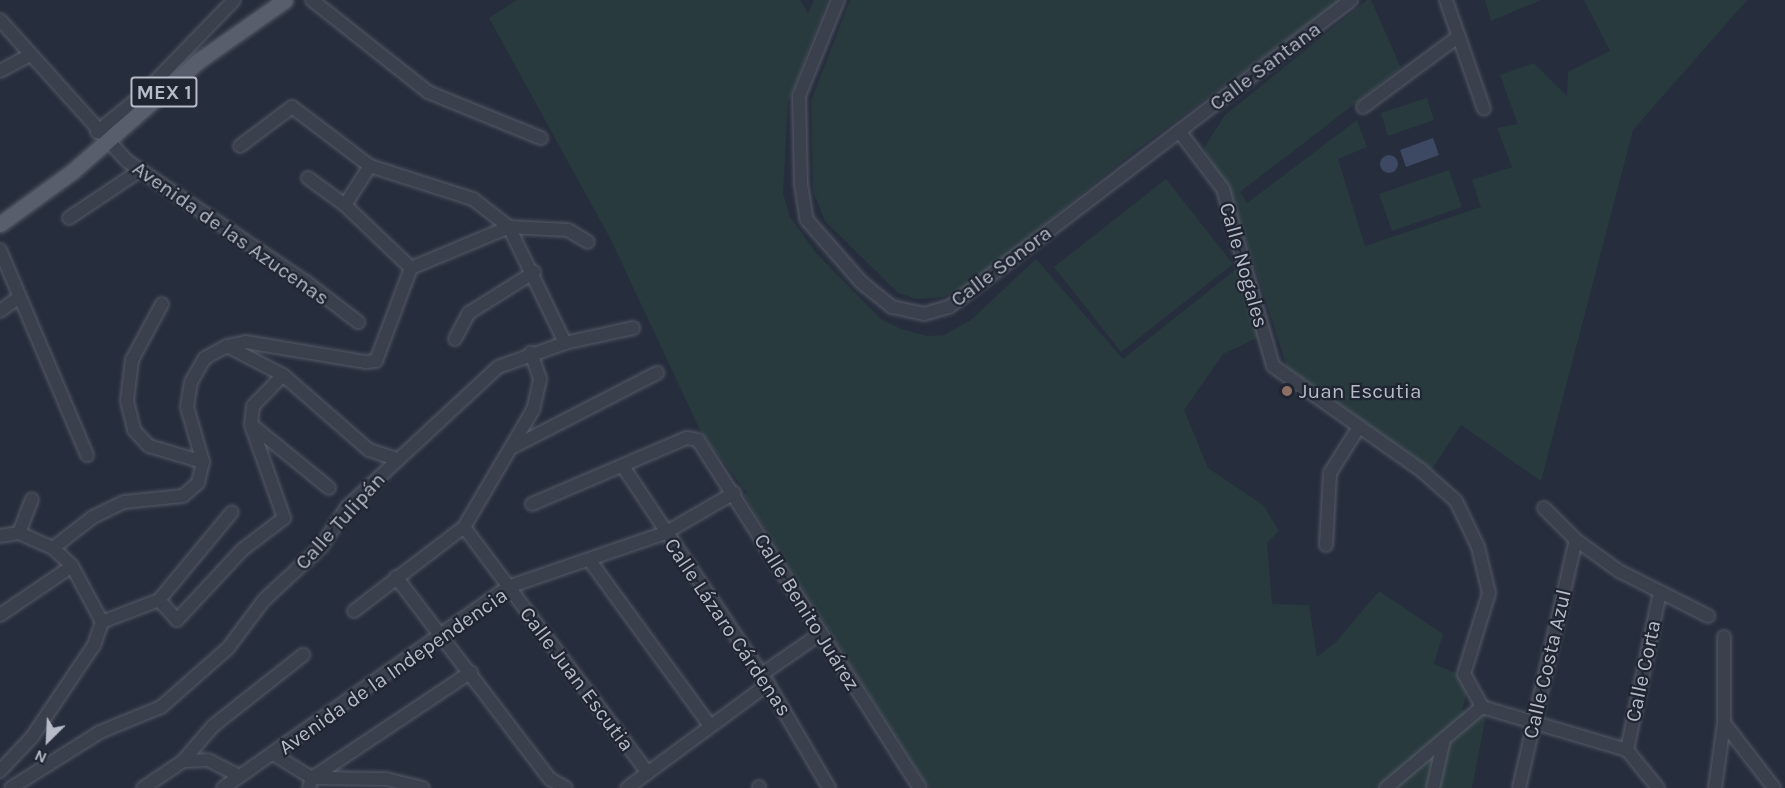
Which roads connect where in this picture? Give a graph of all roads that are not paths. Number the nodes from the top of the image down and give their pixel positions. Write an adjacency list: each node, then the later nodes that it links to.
1 (234, 0): 14 (street)
2 (285, 0): 14 (main road, MEX 1)
3 (312, 0): 15 (street)
4 (838, 0): 13 (street, Calle Sonora)
5 (1351, 0): 13 (street, Calle Santana)
6 (1446, 0): 8 (street)
7 (0, 20): 9 (street, Avenida de las Azucenas)
8 (1458, 36): 11 (street); 12 (street)
9 (28, 56): 10 (street); 14 (street, Avenida de las Azucenas)
10 (0, 71)
11 (1363, 107)
12 (1484, 109)
13 (1179, 131): 40 (street, Calle Nogales)
14 (102, 137): 18 (street, Avenida de las Azucenas); 22 (main road, MEX 1)
15 (541, 138)
16 (240, 146): 17 (street)
17 (370, 166): 20 (street); 23 (street)
18 (139, 171): 21 (street); 31 (street, Avenida de las Azucenas)
19 (308, 178): 20 (street)
20 (345, 205): 26 (street)
21 (69, 218)
22 (0, 224)
23 (510, 227): 24 (street); 26 (street); 27 (street)
24 (588, 242)
25 (0, 250): 28 (street)
26 (411, 268): 35 (street)
27 (534, 272): 33 (street); 34 (street)
28 (18, 298): 30 (street); 42 (street)
29 (162, 304): 44 (street)
30 (0, 311)
31 (358, 322)
32 (633, 328): 34 (street, Calle Tulipán)
33 (455, 339)
34 (565, 343): 36 (street, Calle Tulipán)
35 (227, 346): 38 (street); 44 (street)
36 (531, 353): 41 (street); 43 (street, Calle Tulipán)
37 (657, 373): 41 (street)
38 (283, 375): 39 (street); 43 (street)
39 (251, 425): 46 (street); 64 (street)
40 (1359, 427): 57 (street); 75 (street, Calle Nogales)
41 (515, 446): 52 (street)
42 (87, 455)
43 (397, 459): 87 (street, Calle Tulipán)
44 (203, 462): 58 (street)
45 (624, 468): 47 (street, Calle Benito Juárez); 49 (street); 54 (street, Calle Lázaro Cárdenas)
46 (329, 488)
47 (734, 493): 54 (street, Avenida de la Independencia); 70 (street, Calle Benito Juárez)
48 (32, 499): 53 (street)
49 (532, 504)
50 (1544, 508): 56 (street)
51 (232, 512): 64 (street)
52 (464, 527): 61 (street); 62 (street, Calle Juan Escutia)
53 (19, 533): 55 (street); 58 (street)
54 (665, 533): 59 (street, Avenida de la Independencia); 74 (street, Calle Lázaro Cárdenas)
55 (0, 536)
56 (1576, 540): 63 (street); 76 (street, Calle Costa Azul)
57 (1326, 545)
58 (53, 548): 60 (street)
59 (590, 561): 62 (street, Avenida de la Independencia); 78 (street)
60 (72, 566): 66 (street); 68 (street)
61 (396, 577): 65 (street); 69 (street)
62 (508, 587): 69 (street, Avenida de la Independencia); 84 (street, Calle Juan Escutia)
63 (1660, 592): 67 (street); 80 (street, Calle Corta)
64 (159, 600): 68 (street)
65 (354, 611)
66 (0, 615)
67 (1708, 616)
68 (102, 622): 83 (street)
69 (440, 632): 73 (street); 81 (street, Avenida de la Independencia)
70 (820, 634): 74 (street); 94 (street, Calle Benito Juárez)
71 (1724, 637): 77 (street)
72 (303, 656): 82 (street)
73 (471, 672): 86 (street); 91 (street)
74 (765, 679): 78 (street); 93 (street, Calle Lázaro Cárdenas)
75 (1482, 707): 76 (street); 79 (street)
76 (1534, 720): 80 (street); 97 (street, Calle Costa Azul)
77 (1724, 723): 99 (street); 100 (street)
78 (710, 724): 84 (street)
79 (1444, 739): 95 (street); 96 (street)
80 (1627, 750): 98 (street)
81 (275, 754): 85 (street, Avenida de la Independencia); 86 (street)
82 (183, 761): 85 (street); 88 (street)
83 (0, 771)
84 (648, 773): 92 (street)
85 (239, 776): 89 (street, Avenida de la Independencia)
86 (310, 783): 90 (street)
87 (11, 788)
88 (143, 788)
89 (223, 788)
90 (423, 788)
91 (566, 788)
92 (627, 788)
93 (829, 788)
94 (920, 788)
95 (1386, 788)
96 (1433, 788)
97 (1519, 788)
98 (1658, 788)
99 (1715, 788)
100 (1774, 788)

